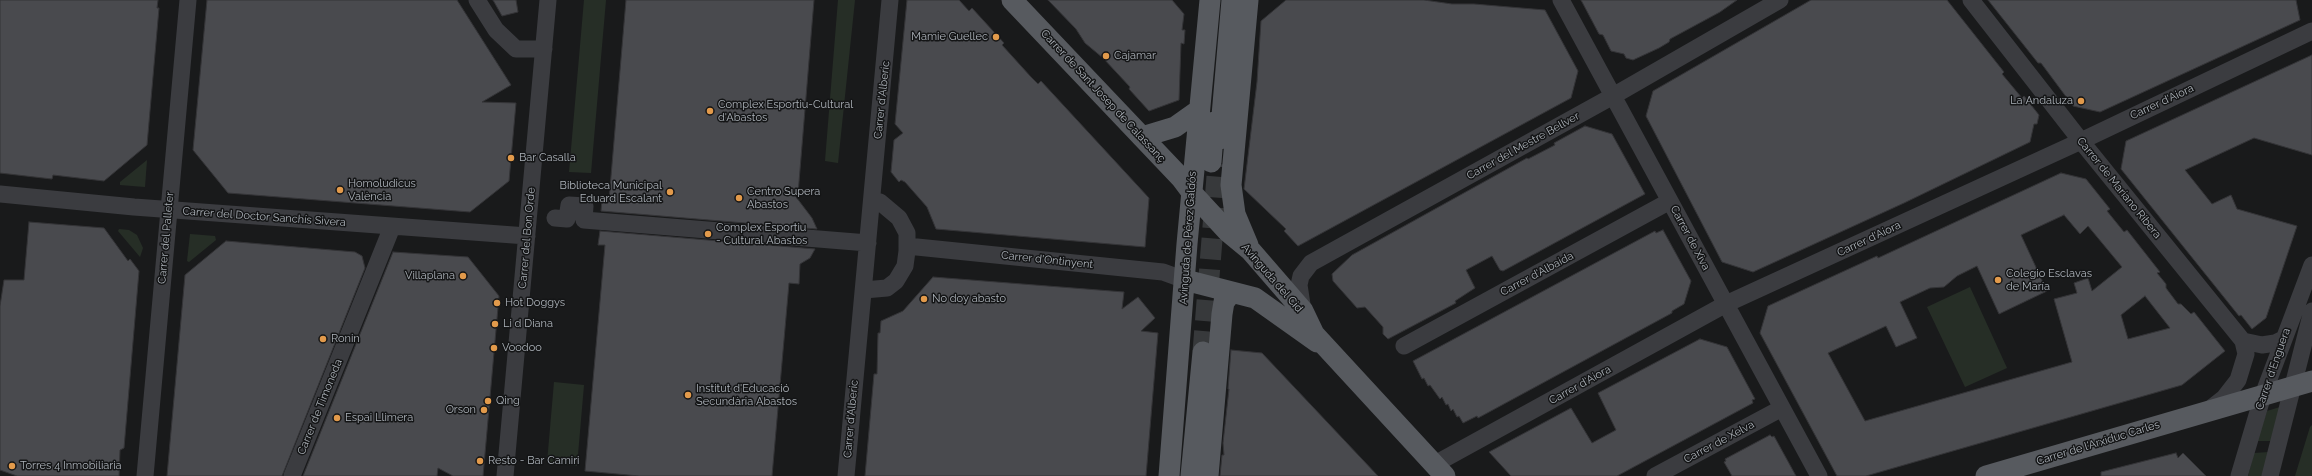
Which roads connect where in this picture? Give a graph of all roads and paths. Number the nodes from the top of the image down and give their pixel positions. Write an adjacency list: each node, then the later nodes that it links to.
1 (188, 0): 23 (street, Carrer del Palleter)
2 (477, 0): 14 (street)
3 (548, 0): 14 (street, Carrer del Bon Orde)
4 (890, 0): 21 (street, Carrer d'Alberic)
5 (1012, 0): 17 (main road, Carrer de Sant Josep de Calassanç)
6 (1210, 0): 16 (main road, Avinguda de Pérez Galdós)
7 (1225, 0): 8 (main road, Avinguda de Pérez Galdós)
8 (1232, 0)
9 (1248, 0): 29 (main road)
10 (1561, 0): 15 (street, Carrer de Xiva)
11 (1780, 0): 15 (street, Carrer del Mestre Bellver)
12 (1971, 0): 18 (street, Carrer de Mariano Ribera)
13 (2312, 32): 18 (street, Carrer d'Aiora)
14 (544, 49): 26 (street, Carrer del Bon Orde)
15 (1613, 96): 22 (street, Carrer de Xiva); 36 (street, Carrer del Mestre Bellver)
16 (1199, 110): 17 (main road); 20 (main road, Avinguda de Pérez Galdós)
17 (1142, 137): 20 (main road, Carrer de Sant Josep de Calassanç)
18 (2081, 141): 34 (street, Carrer d'Aiora); 38 (street, Carrer de Mariano Ribera)
19 (0, 194): 23 (street, Carrer del Doctor Sanchís Sivera)
20 (1193, 194): 29 (main road, Avinguda del Cid); 31 (main road, Avinguda de Pérez Galdós)
21 (872, 200): 27 (street, Carrer d'Alberic); 28 (street)
22 (1670, 201): 34 (street, Carrer de Xiva); 39 (street, Carrer d'Albaida)
23 (168, 209): 25 (street, Carrer del Doctor Sanchís Sivera); 46 (street, Carrer del Palleter)
24 (561, 219): 27 (street)
25 (392, 227): 26 (street, Carrer del Doctor Sanchís Sivera); 47 (street, Carrer de Timoneda)
26 (527, 236): 48 (street, Carrer del Bon Orde)
27 (868, 243): 32 (street, Carrer d'Alberic)
28 (907, 246): 31 (street, Carrer d'Ontinyent); 32 (street)
29 (1251, 251): 36 (main road, Avinguda del Cid)
30 (2312, 264): 37 (street, Carrer d'Enguera)
31 (1185, 280): 33 (main road, Avinguda del Cid); 50 (main road, Avinguda de Pérez Galdós)
32 (864, 290): 49 (street, Carrer d'Alberic)
33 (1231, 293): 40 (main road, Avinguda del Cid); 53 (main road)
34 (1726, 304): 43 (street, Carrer de Xiva); 45 (street, Carrer d'Aiora)
35 (2312, 311): 41 (street, Carrer d'Enguera)
36 (1303, 312): 40 (main road, Avinguda del Cid)
37 (2283, 338): 38 (street); 42 (street, Carrer d'Enguera)
38 (2243, 340): 44 (street, Carrer de l'Arxiduc Carles)
39 (1404, 346)
40 (1329, 350): 45 (main road, Avinguda del Cid)
41 (2303, 383): 42 (main road, Carrer de l'Arxiduc Carles); 58 (street, Carrer d'Enguera)
42 (2263, 395): 44 (main road, Carrer de l'Arxiduc Carles); 57 (street, Carrer d'Enguera)
43 (1782, 408): 54 (street, Carrer de Xelva); 55 (street, Carrer de Xiva)
44 (2210, 409): 56 (main road, Carrer de l'Arxiduc Carles)
45 (1440, 470)
46 (144, 476)
47 (292, 476)
48 (505, 476)
49 (846, 476)
50 (1169, 476)
51 (1184, 476): 52 (main road)
52 (1190, 476)
53 (1208, 476)
54 (1655, 476)
55 (1819, 476)
56 (1986, 476)
57 (2240, 476)
58 (2270, 476)

